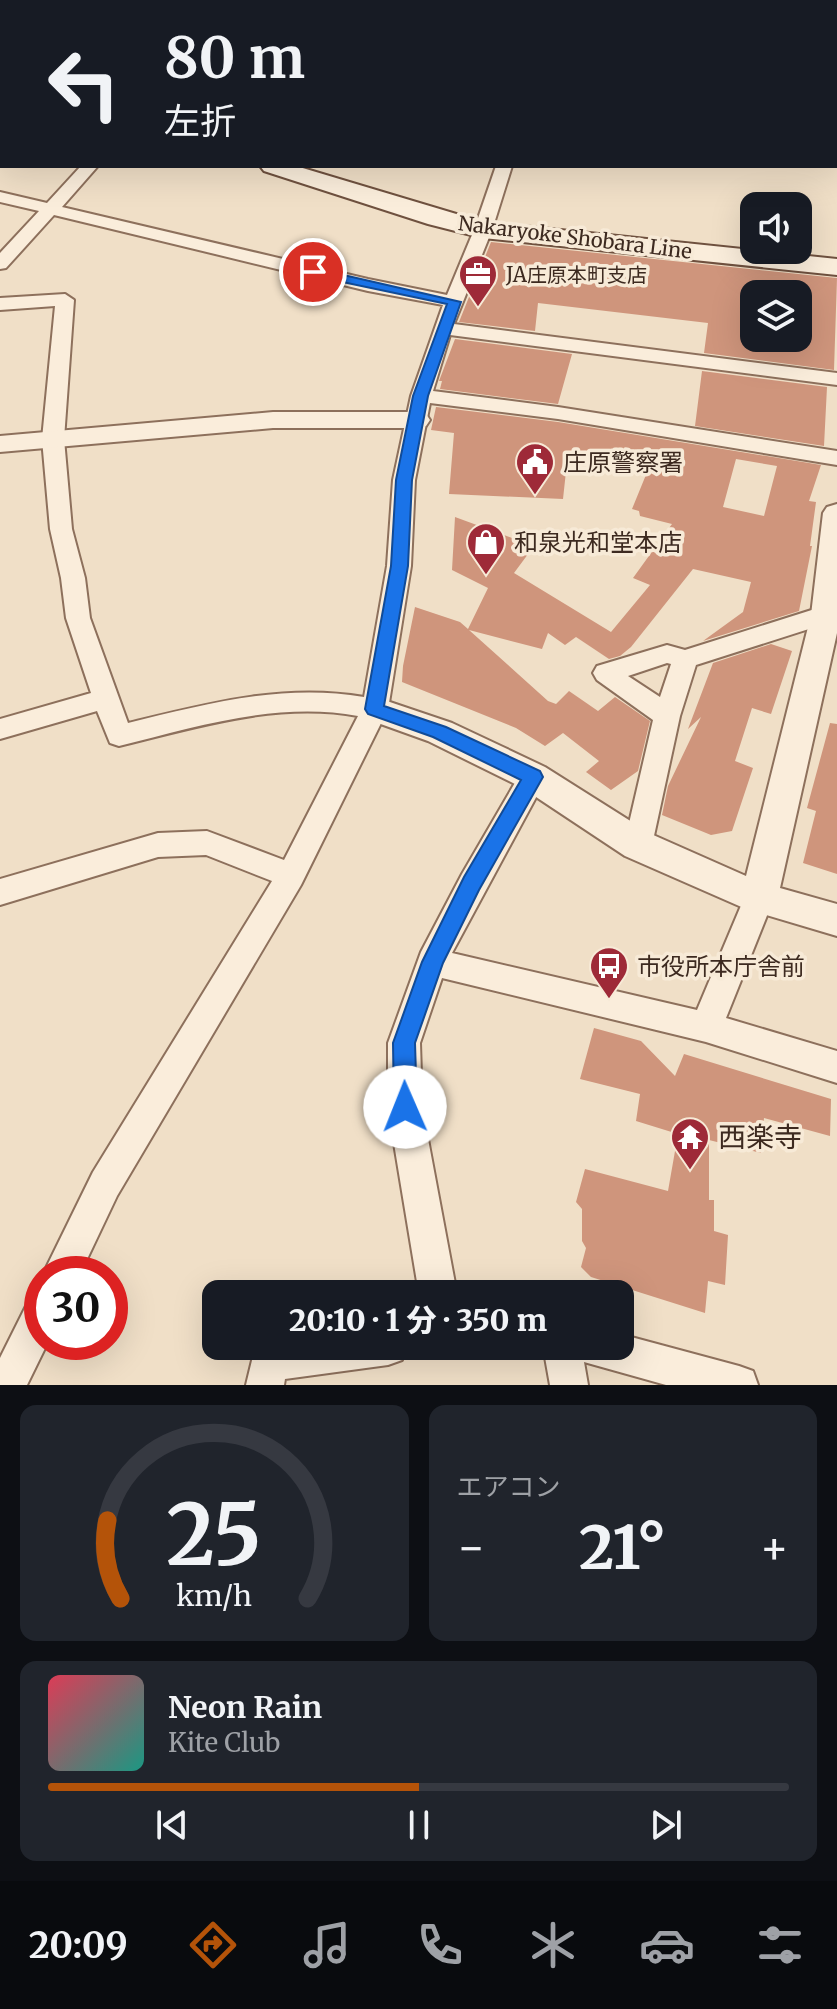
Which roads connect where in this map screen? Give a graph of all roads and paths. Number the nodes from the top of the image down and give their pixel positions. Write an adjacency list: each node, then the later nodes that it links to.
1 (88, 168): 5 (street)
2 (278, 168): 6 (main road, Nakaryoke Shobara Line)
3 (503, 168): 6 (street)
4 (0, 197): 5 (street)
5 (49, 209): 7 (street); 9 (street)
6 (483, 230): 8 (main road, Nakaryoke Shobara Line); 9 (street)
7 (0, 264)
8 (837, 267)
9 (455, 302): 11 (street)
10 (0, 304): 14 (street)
11 (443, 328): 12 (street); 13 (street)
12 (837, 379)
13 (419, 408): 14 (street); 16 (street); 21 (street)
14 (53, 439): 15 (street); 20 (street)
15 (0, 444)
16 (837, 458)
17 (837, 513): 18 (street)
18 (832, 613): 19 (street); 28 (street)
19 (685, 659): 22 (street); 22 (street)
20 (105, 699): 21 (street); 23 (street)
21 (375, 709): 24 (street); 26 (street)
22 (667, 716): 25 (street)
23 (0, 729)
24 (533, 777): 25 (street); 30 (street)
25 (638, 845): 28 (street)
26 (291, 876): 27 (street); 33 (street)
27 (0, 892)
28 (759, 898): 29 (street); 31 (street)
29 (837, 920)
30 (432, 962): 31 (street); 34 (street)
31 (706, 1027): 32 (street)
32 (837, 1067)
33 (70, 1256)
34 (436, 1280)
35 (24, 1350): 39 (street)
36 (634, 1357): 42 (street)
37 (284, 1360): 40 (street)
38 (565, 1360): 41 (street)
39 (7, 1385)
40 (265, 1385)
41 (569, 1385)
42 (739, 1385)

